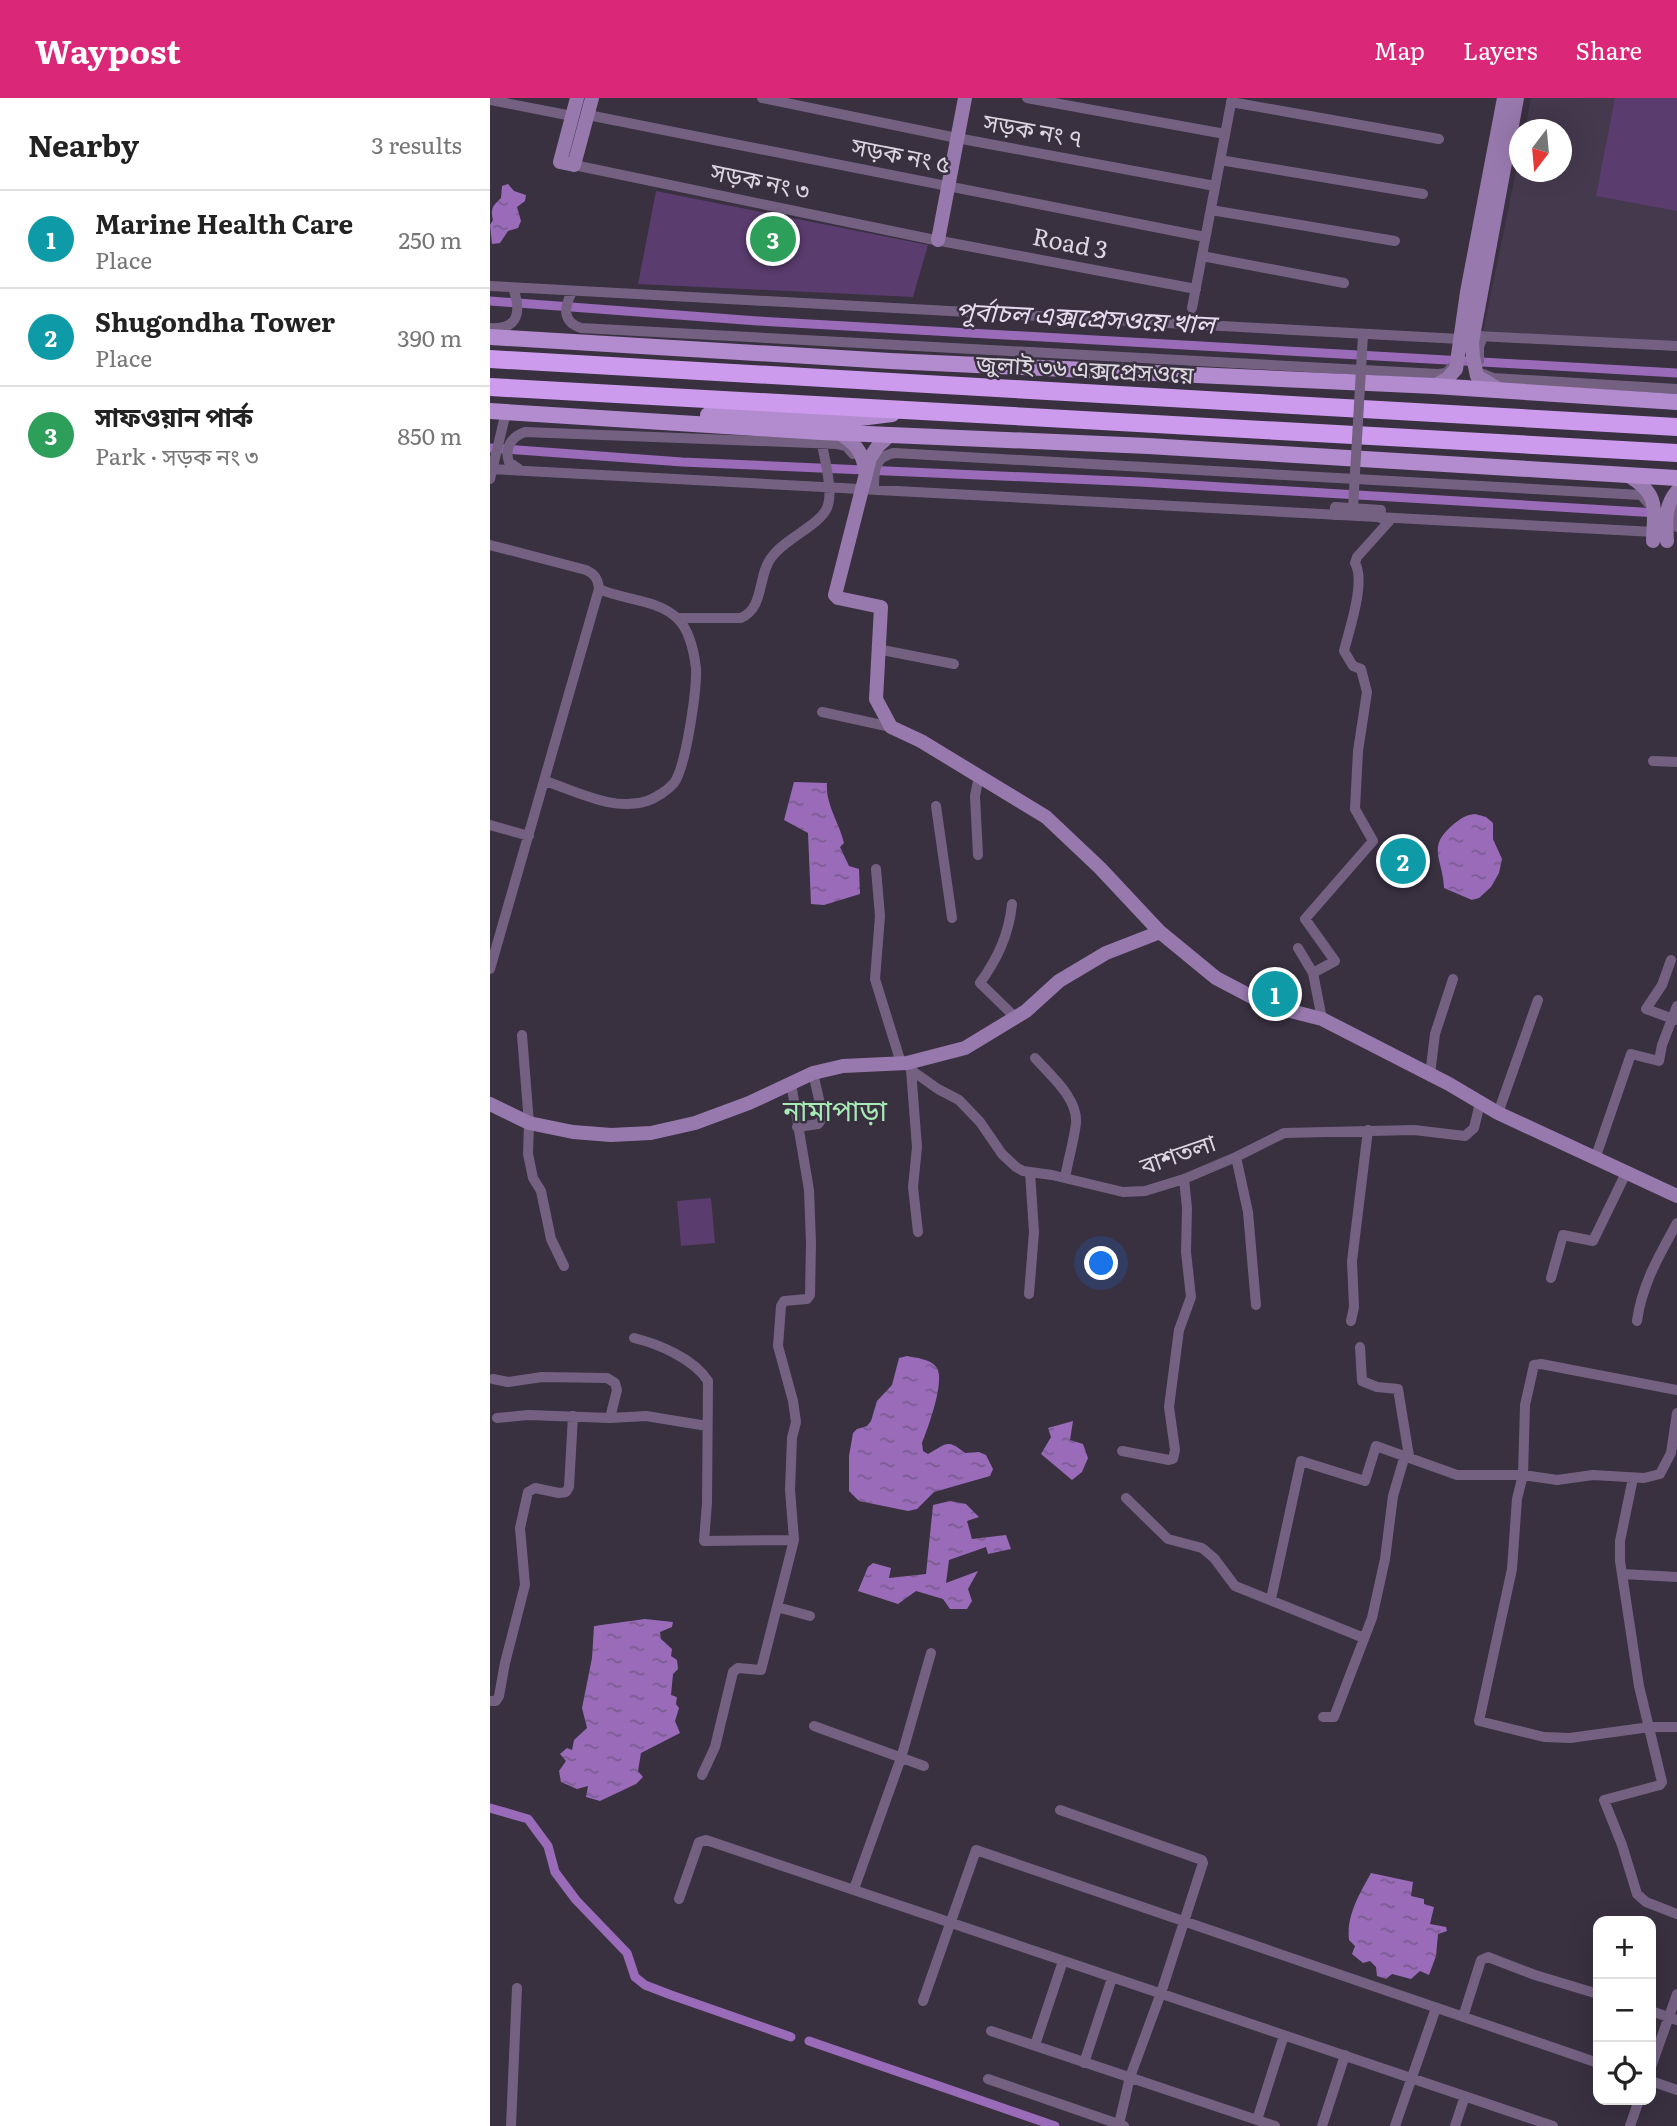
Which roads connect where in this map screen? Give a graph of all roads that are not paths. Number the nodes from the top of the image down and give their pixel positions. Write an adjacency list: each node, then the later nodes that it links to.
1 (592, 98): 10 (street)
2 (762, 98): 12 (street, সড়ক নং ৭)
3 (957, 98): 12 (street)
4 (965, 98): 12 (street)
5 (1027, 98): 11 (street)
6 (1504, 98): 34 (street)
7 (1517, 98): 34 (street)
8 (490, 100): 10 (street, সড়ক নং ৫)
9 (1232, 100): 11 (street); 13 (street)
10 (578, 110): 15 (street); 16 (street, সড়ক নং ৫)
11 (1226, 134): 14 (street)
12 (953, 137): 16 (street); 17 (street, সড়ক নং ৭)
13 (1439, 139)
14 (1220, 160): 17 (street); 18 (street)
15 (567, 164): 21 (street, সড়ক নং ৩)
16 (944, 186): 20 (street, সড়ক নং ৫); 21 (street)
17 (1215, 186): 19 (street)
18 (1423, 194)
19 (1210, 211): 20 (street); 22 (street)
20 (1205, 237): 23 (street)
21 (934, 240): 27 (street, Road 3)
22 (1395, 241)
23 (1202, 256): 24 (street); 27 (street)
24 (1344, 283)
25 (490, 286): 26 (street)
26 (513, 288): 28 (street); 30 (street)
27 (1196, 289): 29 (street)
28 (572, 292): 31 (street); 38 (street)
29 (1192, 308)
30 (493, 331): 37 (main road)
31 (1343, 332): 32 (street); 33 (street)
32 (1363, 335): 33 (street); 63 (street, bridge)
33 (1383, 335): 34 (street)
34 (1467, 341): 35 (street); 38 (street); 39 (street)
35 (1677, 346)
36 (490, 359): 40 (highway, জুলাই ৩৬ এক্সপ্রেসওয়ে)
37 (890, 361): 40 (main road); 41 (main road)
38 (1454, 369): 41 (street)
39 (1477, 371): 43 (street); 44 (street)
40 (700, 373): 49 (highway, জুলাই ৩৬ এক্সপ্রেসওয়ে)
41 (1434, 386): 44 (main road)
42 (490, 387): 47 (highway, জুলাই ৩৬ এক্সপ্রেসওয়ে)
43 (1677, 389)
44 (1502, 391): 45 (main road)
45 (1677, 401)
46 (498, 411): 48 (main road); 54 (street)
47 (905, 412): 48 (main road); 53 (highway, জুলাই ৩৬ এক্সপ্রেসওয়ে)
48 (668, 423): 50 (main road)
49 (1677, 427)
50 (829, 432): 51 (main road); 52 (street); 71 (street)
51 (884, 441): 56 (street); 57 (main road)
52 (856, 451): 55 (street); 56 (street)
53 (1677, 453)
54 (492, 469): 55 (street)
55 (524, 471): 59 (street)
56 (865, 472): 59 (street)
57 (1629, 476): 58 (main road); 61 (street)
58 (1677, 478)
59 (868, 489): 61 (street); 64 (street); 72 (street)
60 (1677, 491): 68 (street)
61 (1644, 492): 68 (street)
62 (1677, 507): 67 (street)
63 (1353, 508): 64 (street); 65 (street)
64 (1334, 515): 65 (street)
65 (1380, 518): 66 (street)
66 (1392, 518): 68 (street); 91 (street)
67 (1675, 524)
68 (1656, 537)
69 (490, 545): 70 (street)
70 (599, 589): 71 (street); 79 (street)
71 (678, 618): 79 (street)
72 (877, 649): 73 (street); 75 (street)
73 (954, 664)
74 (822, 712): 75 (street)
75 (891, 727): 78 (street)
76 (1653, 761): 77 (street)
77 (1677, 762)
78 (979, 776): 83 (street); 87 (street)
79 (545, 781): 82 (street)
80 (936, 806): 86 (street)
81 (490, 825): 82 (street)
82 (529, 836): 90 (street)
83 (978, 855)
84 (876, 869): 100 (street)
85 (1012, 904): 95 (street)
86 (952, 918)
87 (1160, 932): 95 (street); 96 (street)
88 (1298, 948): 91 (street)
89 (1671, 960): 97 (street)
90 (490, 970)
91 (1313, 973): 96 (street)
92 (1453, 979): 102 (street)
93 (1538, 1000): 106 (street)
94 (1677, 1006): 97 (street)
95 (1016, 1017): 100 (street)
96 (1322, 1019): 102 (street)
97 (1675, 1019): 111 (street)
98 (522, 1035): 107 (street)
99 (1035, 1058): 114 (street)
100 (906, 1065): 101 (street); 112 (street, বাশতলা); 118 (street)
101 (813, 1073): 103 (street); 108 (street)
102 (1430, 1075): 104 (street)
103 (792, 1083): 107 (street); 108 (street)
104 (1480, 1103): 106 (street); 109 (street, বাশতলা)
105 (490, 1104): 107 (street)
106 (1498, 1113): 111 (street)
107 (529, 1123): 119 (street)
108 (797, 1127): 139 (street)
109 (1368, 1130): 110 (street, বাশতলা); 123 (street)
110 (1236, 1157): 115 (street, বাশতলা); 122 (street)
111 (1595, 1159): 113 (street)
112 (1030, 1172): 114 (street, বাশতলা); 121 (street)
113 (1626, 1173): 116 (street); 120 (street)
114 (1065, 1178): 115 (street, বাশতলা)
115 (1184, 1179): 134 (street)
116 (1677, 1196)
117 (1677, 1223): 124 (street)
118 (918, 1232)
119 (564, 1266)
120 (1551, 1278)
121 (1029, 1294)
122 (1256, 1304)
123 (1352, 1321)
124 (1637, 1321)
125 (634, 1338): 133 (street)
126 (1360, 1347): 135 (street)
127 (493, 1379): 132 (street)
128 (1677, 1390): 136 (street)
129 (1677, 1413): 137 (street)
130 (573, 1416): 131 (street); 132 (street); 147 (street)
131 (497, 1418)
132 (610, 1418): 133 (street)
133 (707, 1426): 139 (street)
134 (1122, 1451)
135 (1407, 1455): 136 (street); 142 (street); 145 (street)
136 (1523, 1475): 137 (street); 150 (street)
137 (1633, 1478): 140 (street)
138 (1126, 1498): 142 (street)
139 (794, 1540): 143 (street)
140 (1622, 1574): 141 (street); 150 (street)
141 (1677, 1577)
142 (1271, 1599): 145 (street)
143 (778, 1607): 144 (street); 154 (street)
144 (810, 1616)
145 (1364, 1638): 148 (street)
146 (931, 1653): 152 (street)
147 (490, 1700)
148 (1323, 1717)
149 (814, 1726): 152 (street)
150 (1650, 1727): 151 (street); 158 (street)
151 (1677, 1727)
152 (901, 1758): 153 (street); 156 (street)
153 (924, 1766)
154 (702, 1775)
155 (1060, 1810): 160 (street)
156 (854, 1889): 157 (street); 159 (street)
157 (679, 1899)
158 (1677, 1914)
159 (950, 1921): 160 (street); 161 (street); 167 (street)
160 (1185, 1922): 165 (street); 168 (street)
161 (1063, 1961): 162 (street); 173 (street)
162 (1112, 1978): 165 (street); 177 (street)
163 (517, 1988): 188 (street)
164 (1593, 1992): 169 (street)
165 (1161, 1993): 172 (street); 178 (street)
166 (1677, 1994): 170 (street)
167 (923, 2001)
168 (1436, 2008): 169 (street); 179 (street)
169 (1464, 2017): 176 (street)
170 (1672, 2018): 175 (street)
171 (991, 2031): 173 (street)
172 (1284, 2035): 174 (street); 185 (street)
173 (1035, 2046): 177 (street)
174 (1345, 2055): 179 (street); 190 (street)
175 (1656, 2055)
176 (1593, 2061)
177 (1084, 2063): 178 (street)
178 (1130, 2077): 185 (street); 187 (street)
179 (1411, 2078): 183 (street); 191 (street)
180 (988, 2079): 187 (street)
181 (1656, 2083): 182 (street)
182 (1677, 2091)
183 (1465, 2096): 186 (street); 192 (street)
184 (1637, 2105): 194 (street)
185 (1256, 2120): 189 (street)
186 (1520, 2121): 193 (street)
187 (1122, 2125)
188 (511, 2126)
189 (1275, 2126)
190 (1322, 2126)
191 (1395, 2126)
192 (1455, 2126)
193 (1553, 2126)
194 (1630, 2126)

